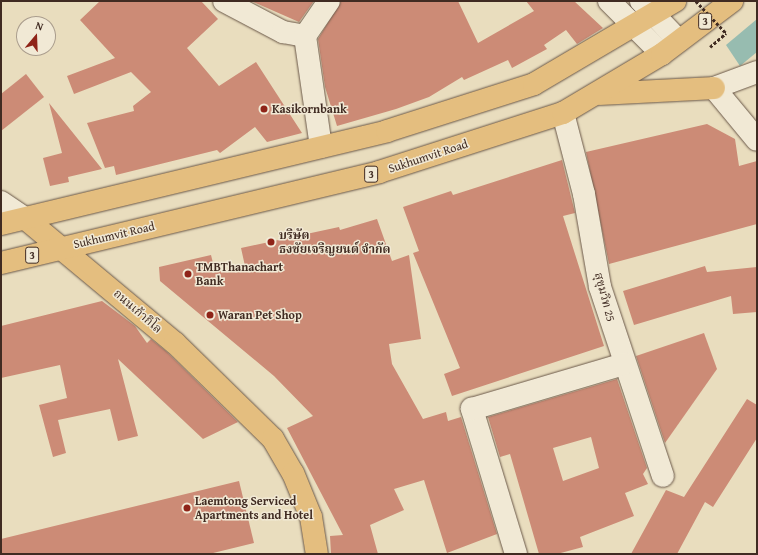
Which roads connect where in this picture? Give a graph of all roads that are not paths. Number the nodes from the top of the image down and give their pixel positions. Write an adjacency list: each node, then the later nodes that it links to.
1 (224, 1): 8 (street)
2 (329, 1): 8 (street)
3 (609, 1): 7 (street)
4 (675, 1): 6 (main road)
5 (732, 1): 9 (main road, Sukhumvit Road / 3)
6 (648, 8): 7 (main road); 9 (street)
7 (636, 27): 10 (street); 16 (main road)
8 (305, 36): 16 (street)
9 (679, 41): 10 (main road, Sukhumvit Road / 3)
10 (662, 54): 13 (main road, Sukhumvit Road / 3)
11 (757, 72): 12 (street)
12 (714, 88): 13 (main road); 15 (street)
13 (598, 94): 14 (main road, Sukhumvit Road / 3)
14 (563, 113): 20 (main road, Sukhumvit Road / 3); 22 (street, สุขุมวิท 25)
15 (757, 140)
16 (321, 147): 18 (main road)
17 (1, 202): 18 (street)
18 (26, 218): 19 (main road); 20 (main road, ถนนเก้ากิโล)
19 (1, 224)
20 (64, 247): 21 (main road, Sukhumvit Road / 3); 24 (main road, ถนนเก้ากิโล)
21 (1, 263)
22 (624, 364): 23 (street, สุขุมวิท 25); 25 (street)
23 (663, 476)
24 (317, 554)
25 (516, 554)

